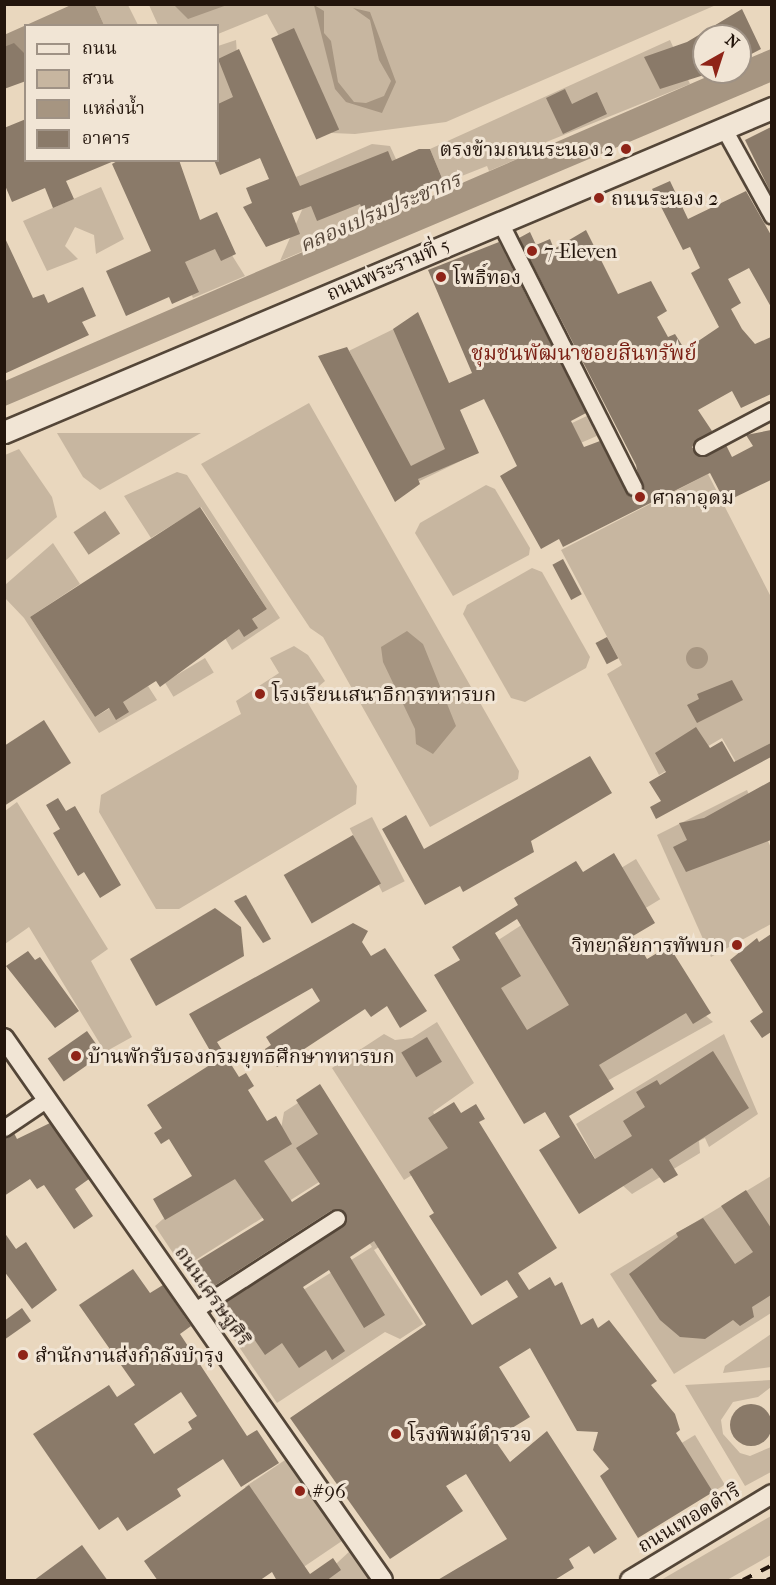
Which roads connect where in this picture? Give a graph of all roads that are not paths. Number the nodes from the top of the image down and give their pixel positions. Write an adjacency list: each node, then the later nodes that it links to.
1 (771, 108): 2 (main road, ถนนพระรามที่ 5)
2 (724, 129): 3 (street); 4 (main road, ถนนพระรามที่ 5)
3 (771, 216)
4 (500, 222): 6 (main road, ถนนพระรามที่ 5); 8 (street)
5 (771, 410): 7 (street)
6 (4, 432)
7 (702, 447)
8 (634, 487)
9 (4, 1038): 10 (street, ถนนเศรษฐศิริ)
10 (47, 1099): 11 (street); 13 (street, ถนนเศรษฐศิริ)
11 (4, 1128)
12 (337, 1218): 13 (street)
13 (195, 1310): 15 (street, ถนนเศรษฐศิริ)
14 (771, 1494): 16 (street, ถนนเทอดดำริ)
15 (383, 1581)
16 (630, 1581)

